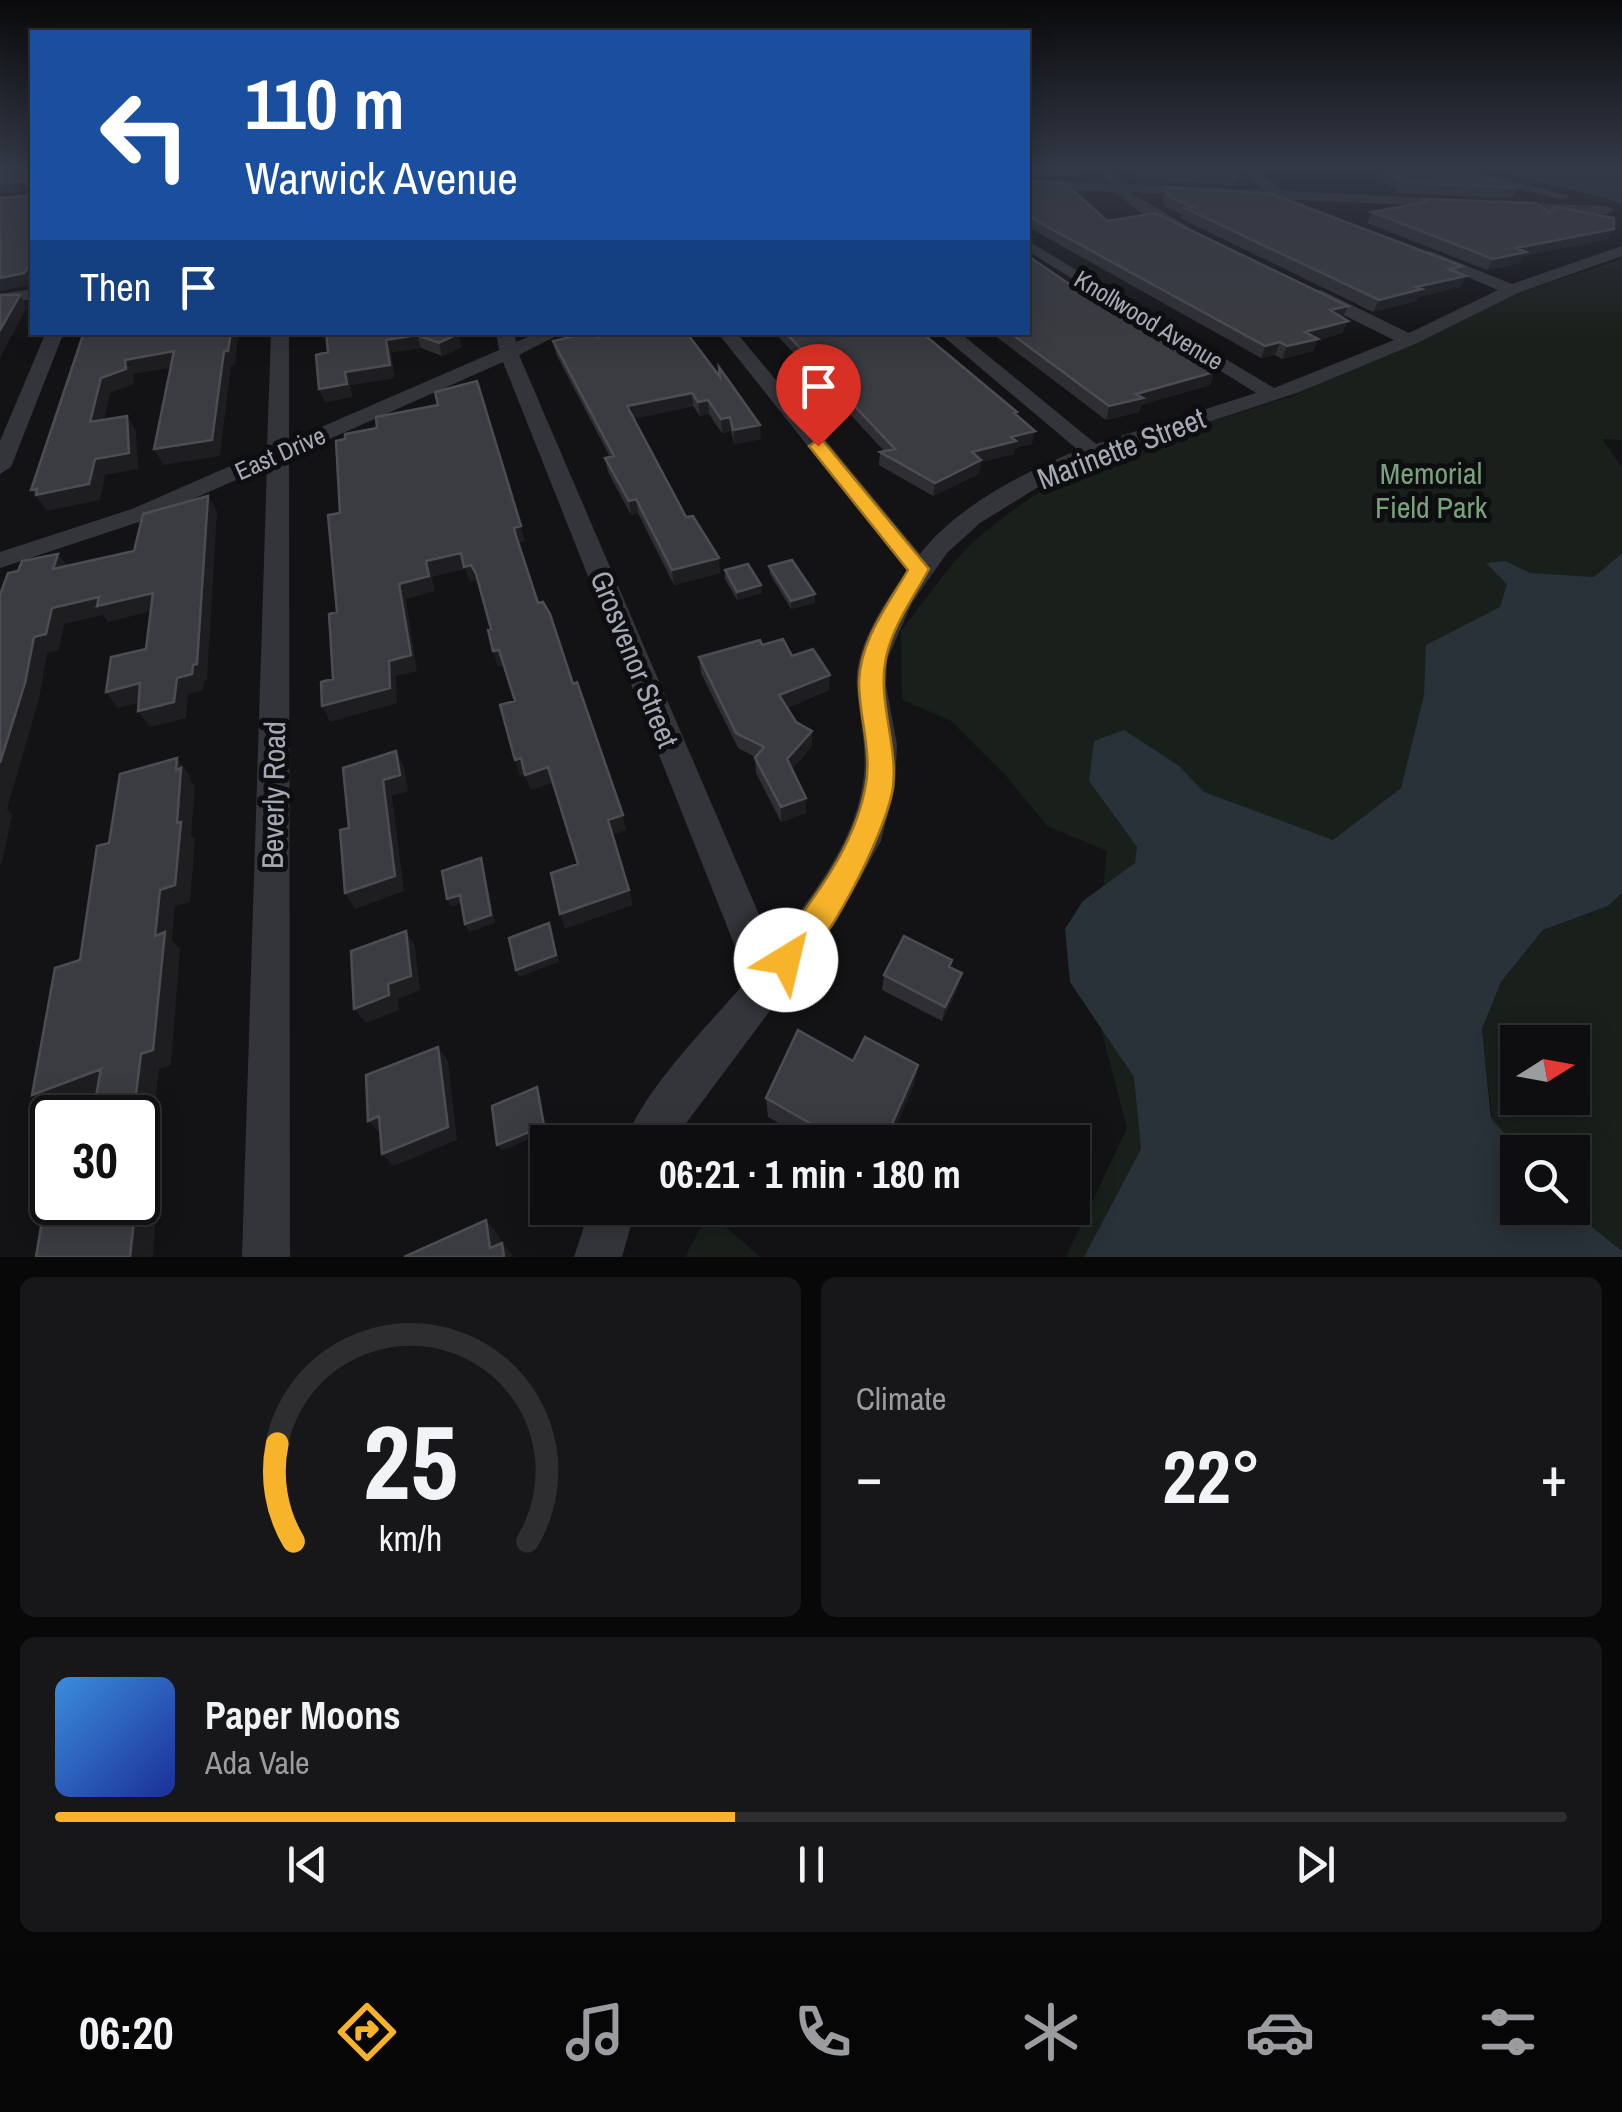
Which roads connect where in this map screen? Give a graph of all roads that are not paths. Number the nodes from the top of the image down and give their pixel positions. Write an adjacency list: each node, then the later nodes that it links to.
1 (1173, 225): 2 (street)
2 (1200, 238)
3 (1401, 244): 7 (street)
4 (1030, 246): 17 (street, Knollwood Avenue)
5 (1622, 251): 7 (street, Marinette Street)
6 (1303, 288): 15 (street)
7 (1512, 290): 15 (street, Marinette Street)
8 (30, 294): 9 (street)
9 (0, 300)
10 (55, 335): 20 (street)
11 (280, 335): 19 (street, Beverly Road)
12 (541, 335): 16 (street, East Drive)
13 (728, 335): 22 (street)
14 (951, 335): 18 (street)
15 (1409, 340): 17 (street, Marinette Street)
16 (507, 342): 19 (street, East Drive); 23 (street, Grosvenor Street)
17 (1271, 394): 18 (street, Marinette Street)
18 (1093, 452): 22 (street, Marinette Street)
19 (278, 454): 21 (street, East Drive); 26 (street, Beverly Road)
20 (0, 467)
21 (0, 560)
22 (919, 569): 23 (street, Marinette Street)
23 (769, 984): 24 (street, Marinette Street)
24 (658, 1125)
25 (608, 1225): 27 (street)
26 (266, 1257)
27 (598, 1257)

